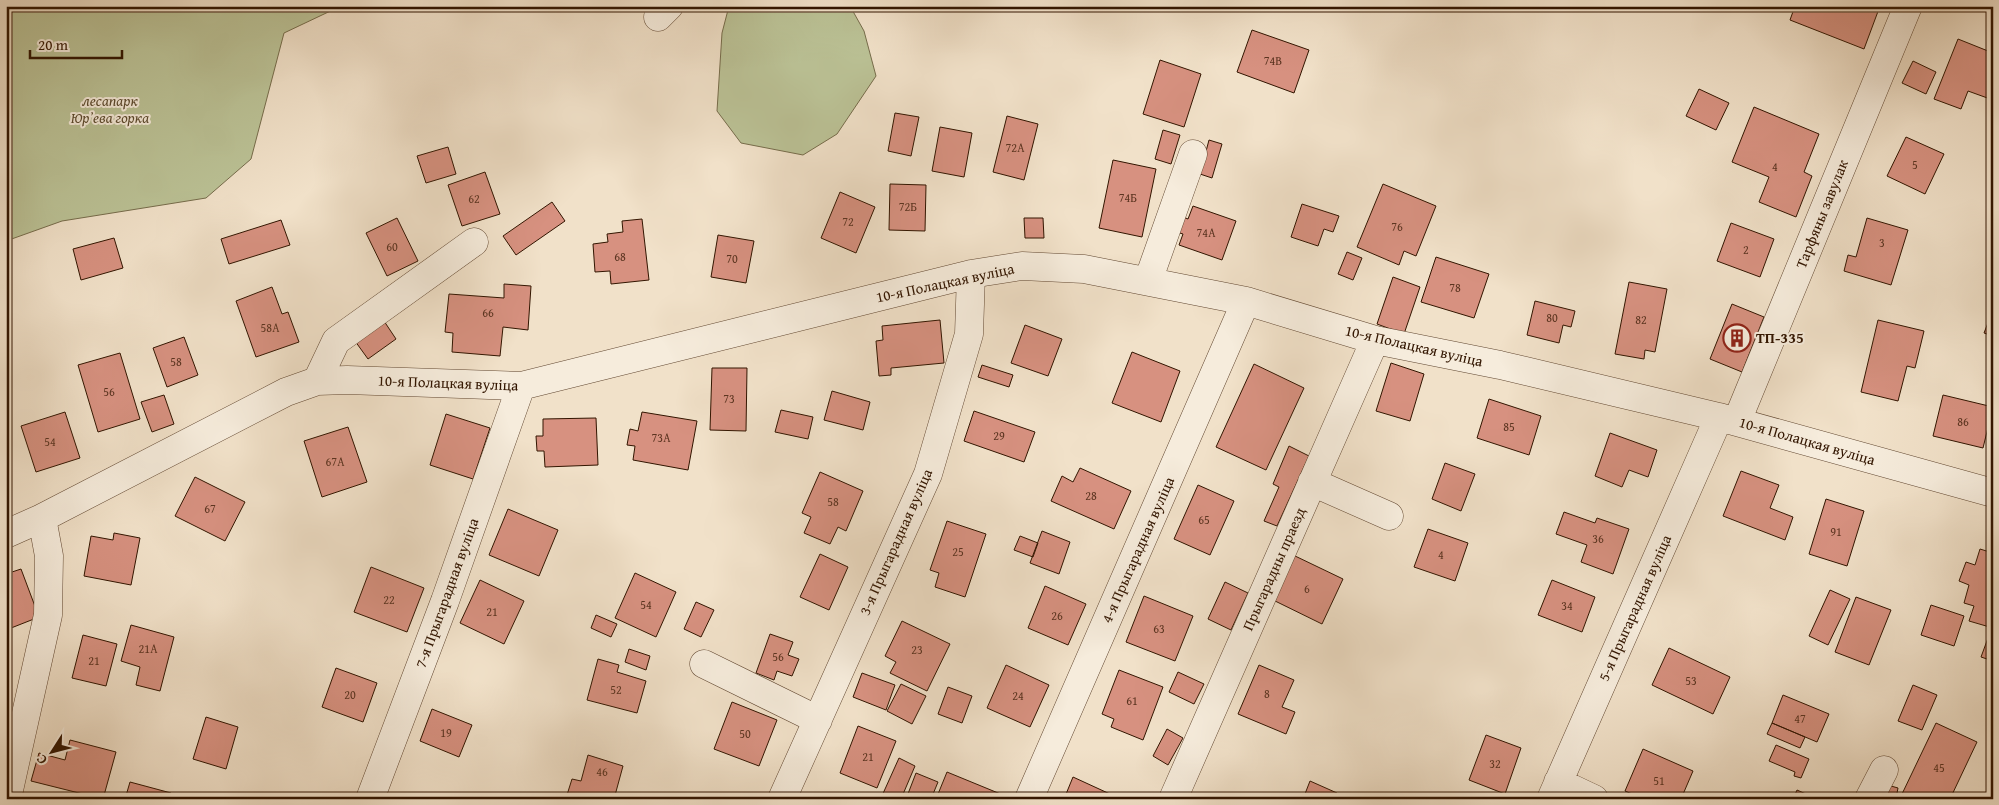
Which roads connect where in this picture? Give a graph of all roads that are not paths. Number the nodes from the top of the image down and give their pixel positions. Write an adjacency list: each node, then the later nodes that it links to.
1 (1908, 6): 10 (street, Тарфяны завулак)
2 (1193, 154): 5 (street)
3 (474, 242): 8 (street)
4 (971, 274): 5 (street, 10-я Полацкая вуліца); 9 (street, 10-я Полацкая вуліца); 17 (street, 3-я Прыгарадная вуліца)
5 (1148, 281): 6 (street, 10-я Полацкая вуліца)
6 (1246, 301): 7 (street, 10-я Полацкая вуліца); 23 (street, 4-я Прыгарадная вуліца)
7 (1375, 340): 10 (street, 10-я Полацкая вуліца); 11 (street, Прыгарадны праезд)
8 (316, 381): 9 (street, 10-я Полацкая вуліца); 14 (street, 10-я Полацкая вуліца)
9 (520, 386): 21 (street, 7-я Прыгарадная вуліца)
10 (1728, 419): 12 (street, 10-я Полацкая вуліца); 19 (street, 5-я Прыгарадная вуліца)
11 (1312, 482): 13 (street); 24 (street, Прыгарадны праезд)
12 (1993, 493)
13 (1389, 516)
14 (42, 518): 15 (street, 10-я Полацкая вуліца); 20 (street)
15 (6, 534)
16 (704, 664): 17 (street)
17 (818, 720): 22 (street, 3-я Прыгарадная вуліца)
18 (1884, 770): 26 (street)
19 (1554, 790): 25 (street)
20 (7, 799)
21 (370, 799)
22 (782, 799)
23 (1029, 799)
24 (1173, 799)
25 (1594, 799)
26 (1869, 799)

